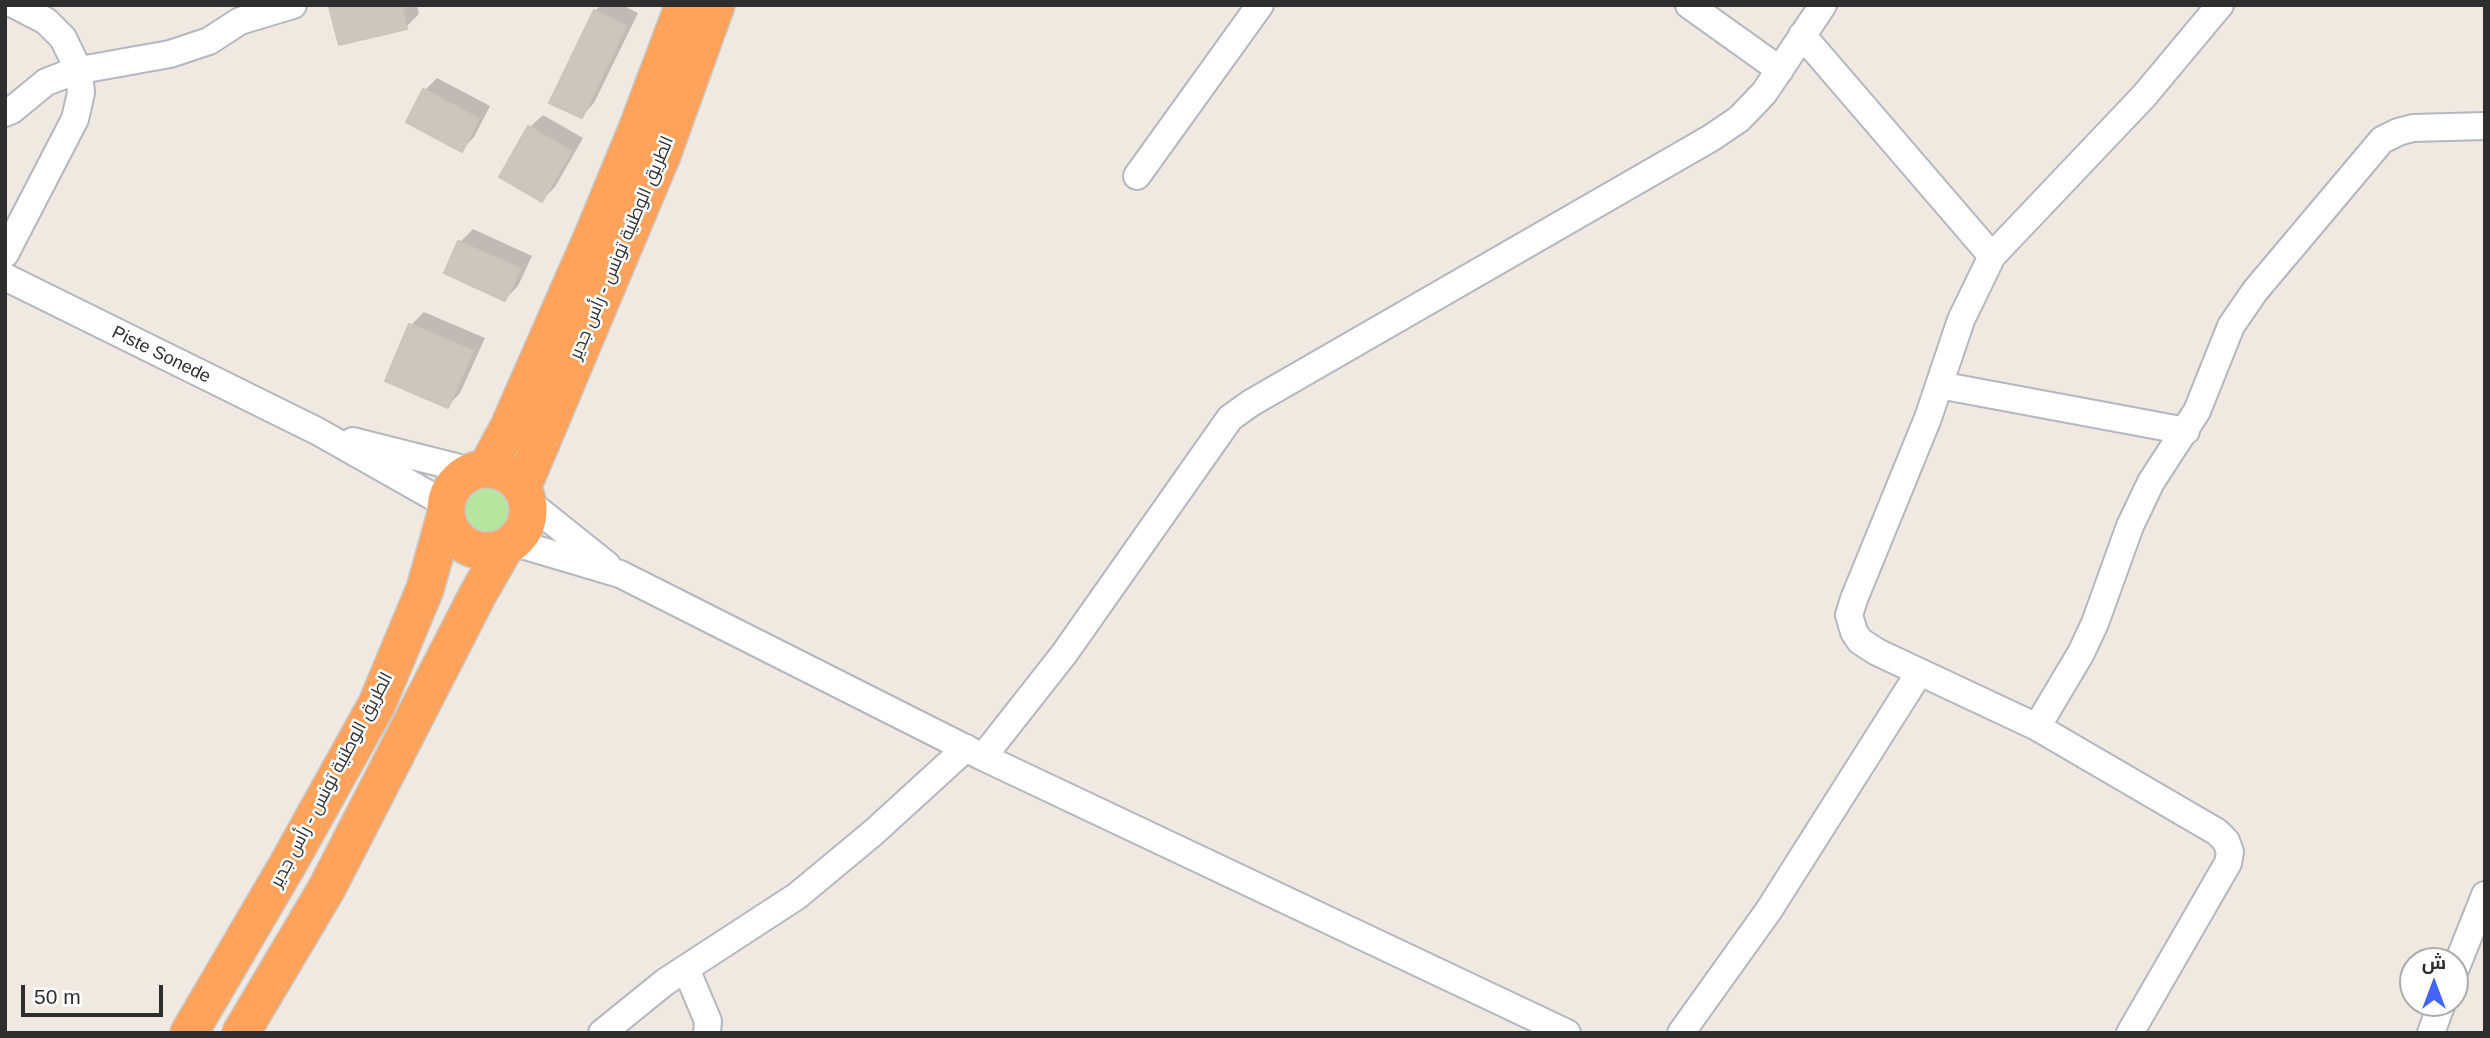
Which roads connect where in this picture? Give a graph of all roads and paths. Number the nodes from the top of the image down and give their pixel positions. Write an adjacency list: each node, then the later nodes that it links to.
1 (15, 5): 11 (street)
2 (293, 5): 11 (street)
3 (684, 5): 21 (highway, الطريق الوطنية تونس - رأس جدير)
4 (716, 5): 22 (highway, الطريق الوطنية تونس - رأس جدير)
5 (1261, 5): 14 (street)
6 (1689, 5): 10 (street)
7 (1823, 5): 9 (street)
8 (2220, 5): 16 (street)
9 (1802, 35): 10 (street); 16 (street)
10 (1780, 70): 28 (street)
11 (79, 71): 12 (street); 15 (street)
12 (5, 113)
13 (2485, 127): 20 (street)
14 (1137, 176)
15 (5, 254)
16 (1992, 257): 18 (street)
17 (5, 277): 19 (street, Piste Sonede)
18 (1940, 385): 20 (street); 26 (street)
19 (317, 431): 21 (street, Piste Sonede); 23 (street, Piste Sonede)
20 (2186, 431): 27 (street)
21 (479, 470): 22 (highway); 23 (highway)
22 (525, 494): 24 (highway); 25 (street)
23 (446, 509): 24 (highway); 32 (highway, الطريق الوطنية تونس - رأس جدير)
24 (509, 545): 25 (street); 33 (highway)
25 (620, 574): 28 (street)
26 (1919, 673): 27 (street); 37 (street)
27 (2037, 727): 38 (street)
28 (974, 752): 31 (street); 36 (street)
29 (2485, 895): 30 (street)
30 (2464, 947)
31 (686, 969): 34 (street); 35 (street)
32 (189, 1033)
33 (242, 1033)
34 (602, 1033)
35 (707, 1033)
36 (1567, 1033)
37 (1681, 1033)
38 (2130, 1033)

